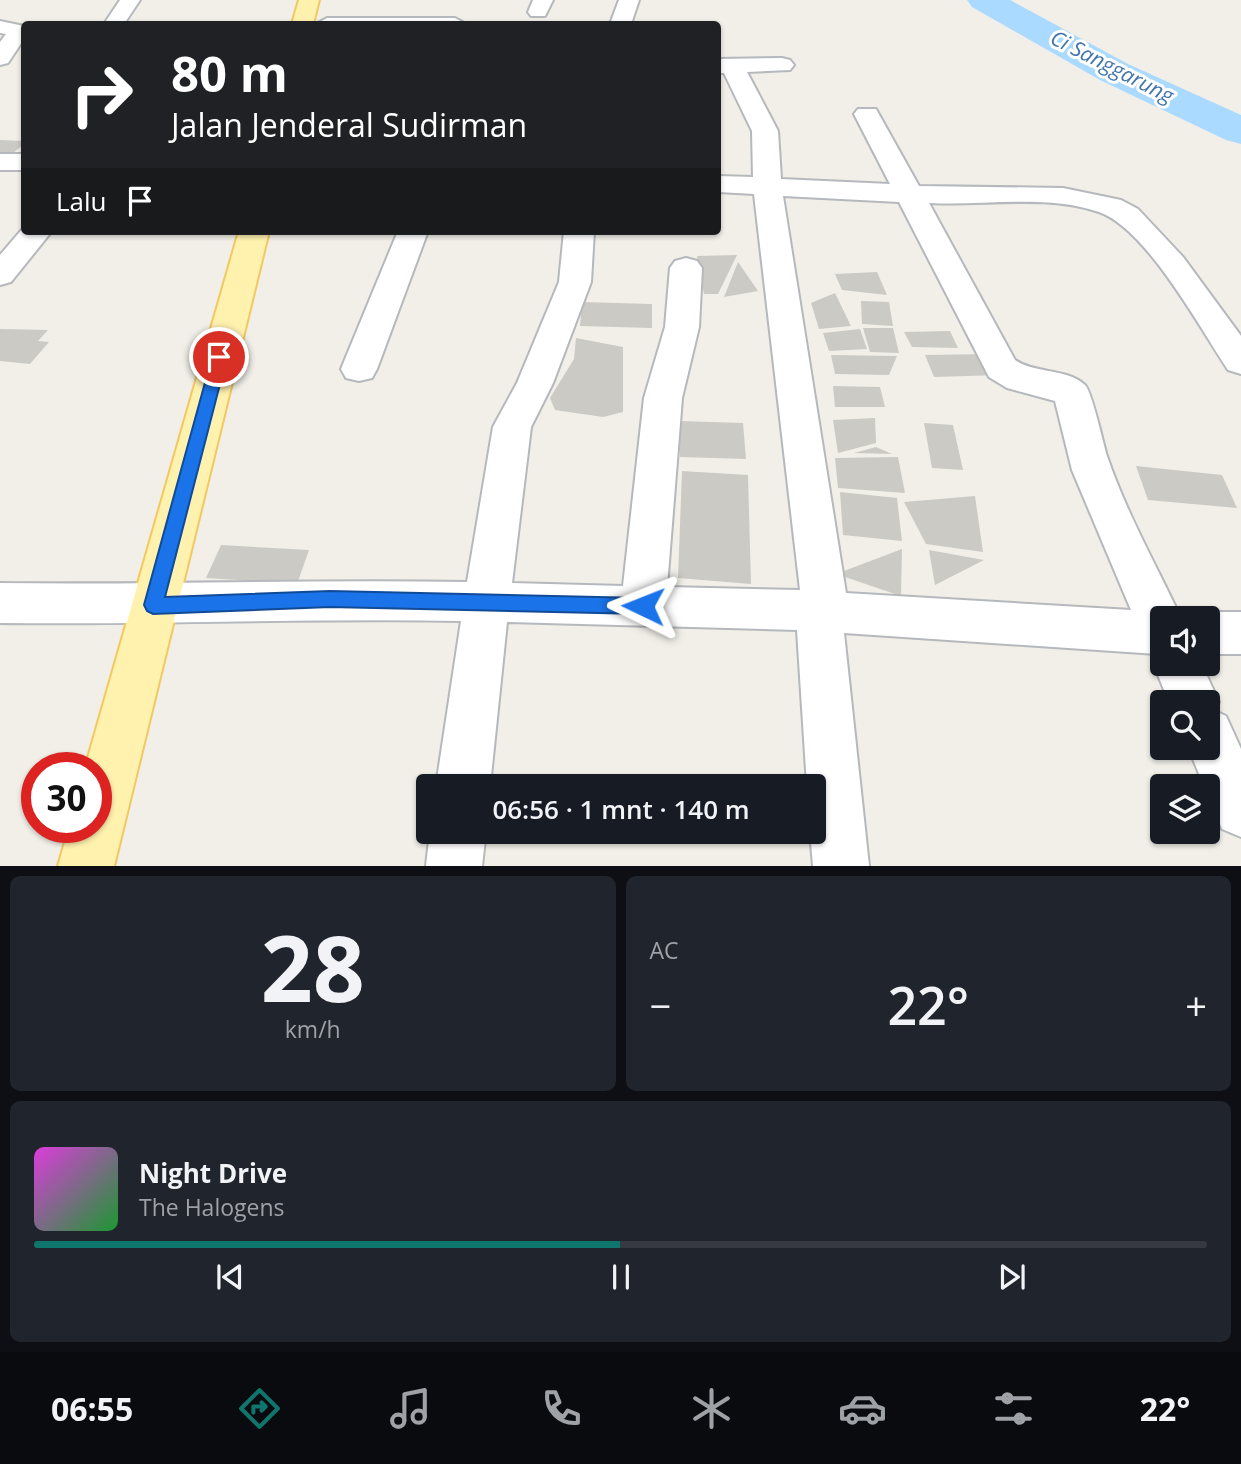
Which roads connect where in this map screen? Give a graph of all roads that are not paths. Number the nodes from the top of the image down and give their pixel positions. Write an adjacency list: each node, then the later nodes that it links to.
1 (130, 0): 4 (street)
2 (309, 0): 5 (main road)
3 (629, 0): 6 (street)
4 (116, 21)
5 (304, 21)
6 (622, 21)
7 (0, 27): 8 (street)
8 (0, 58)
9 (782, 65): 10 (street)
10 (725, 66): 13 (street)
11 (867, 114): 14 (street)
12 (721, 184): 13 (street)
13 (767, 187): 14 (street); 28 (street)
14 (908, 193): 21 (street); 27 (street)
15 (34, 235): 20 (street)
16 (253, 235): 25 (main road)
17 (411, 235): 22 (street)
18 (579, 235): 23 (street)
19 (686, 268): 26 (street)
20 (0, 275)
21 (1241, 362)
22 (359, 369)
23 (484, 602): 25 (street); 26 (street); 34 (street)
24 (0, 603): 25 (street)
25 (153, 605): 33 (main road)
26 (643, 606): 28 (street)
27 (1151, 606)
28 (822, 612): 29 (street); 40 (street)
29 (1150, 630)
30 (1220, 633): 31 (street)
31 (1241, 633)
32 (1220, 760): 35 (street)
33 (112, 765)
34 (464, 774)
35 (1241, 810)
36 (92, 843): 38 (main road)
37 (457, 844): 39 (street)
38 (86, 866)
39 (454, 866)
40 (841, 866)

